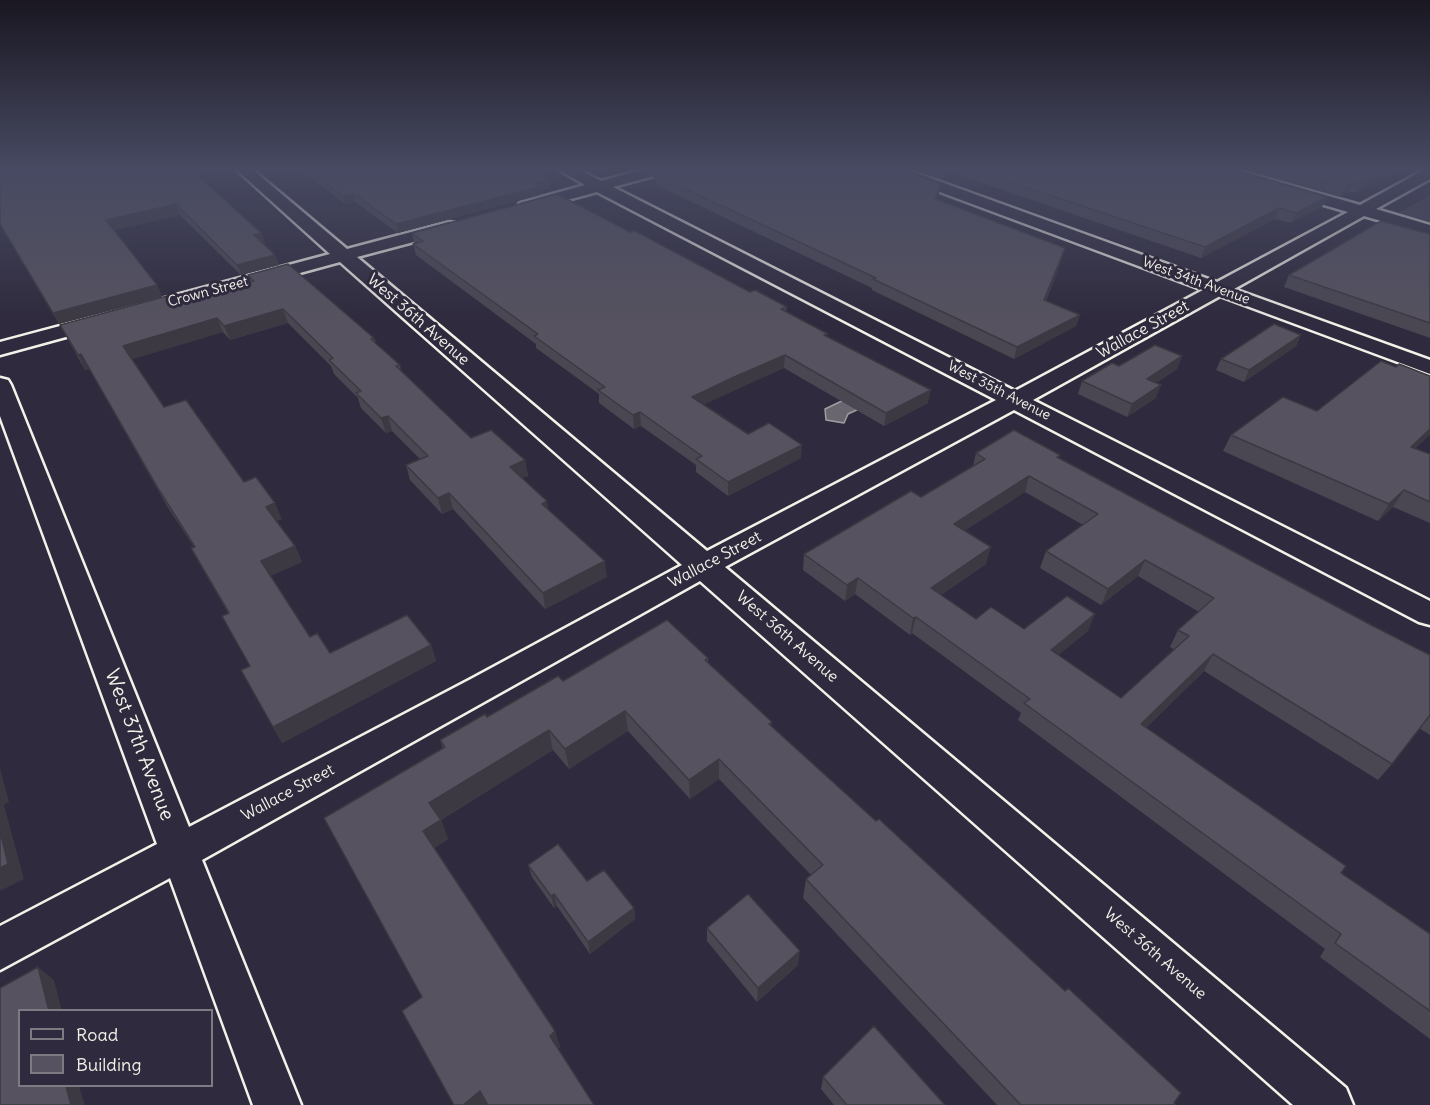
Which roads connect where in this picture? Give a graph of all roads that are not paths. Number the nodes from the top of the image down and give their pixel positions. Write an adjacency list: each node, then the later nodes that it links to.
1 (303, 222): 8 (street, West 36th Avenue)
2 (469, 222): 8 (street, Crown Street)
3 (667, 222): 13 (street, West 35th Avenue)
4 (1034, 222): 9 (street, West 34th Avenue)
5 (1341, 222): 9 (street, Wallace Street)
6 (1399, 222): 7 (street)
7 (1430, 230)
8 (343, 256): 10 (street, Crown Street); 14 (street, West 36th Avenue)
9 (1217, 289): 11 (street, West 34th Avenue); 13 (street, Wallace Street)
10 (0, 349)
11 (1430, 367)
12 (0, 385): 16 (street, West 37th Avenue)
13 (1015, 399): 14 (street, Wallace Street); 15 (street, West 35th Avenue)
14 (704, 565): 16 (street, Wallace Street); 19 (street, West 36th Avenue)
15 (1430, 614)
16 (181, 851): 17 (street, Wallace Street); 18 (street, West 37th Avenue)
17 (0, 949)
18 (277, 1105)
19 (1329, 1105)

